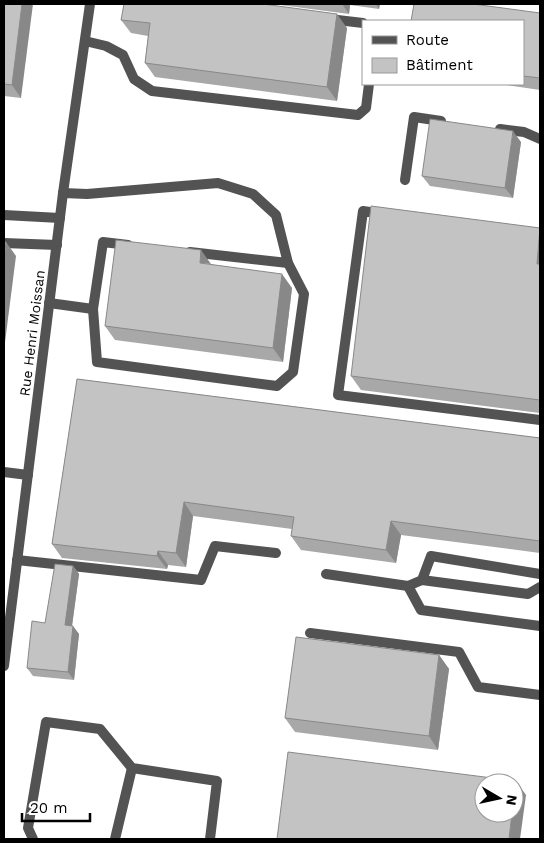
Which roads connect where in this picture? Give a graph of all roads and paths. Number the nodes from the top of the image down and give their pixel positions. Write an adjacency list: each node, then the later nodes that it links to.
1 (90, 4): 4 (street, Rue Henri Moissan)
2 (315, 17): 3 (street)
3 (362, 23)
4 (85, 41): 5 (street); 10 (street, Rue Henri Moissan)
5 (369, 85)
6 (450, 122): 9 (street)
7 (487, 127): 8 (street)
8 (540, 139)
9 (405, 180)
10 (63, 193): 13 (street, Rue Henri Moissan); 18 (street)
11 (4, 215): 13 (street)
12 (392, 215): 21 (street)
13 (60, 218): 15 (street, Rue Henri Moissan)
14 (4, 243): 15 (street)
15 (57, 245): 19 (street, Rue Henri Moissan)
16 (142, 246): 20 (street)
17 (181, 251): 18 (street)
18 (288, 263): 20 (street)
19 (49, 303): 20 (street); 23 (street, Rue Henri Moissan)
20 (92, 309)
21 (540, 420)
22 (4, 472): 23 (street)
23 (28, 475): 25 (street, Rue Henri Moissan)
24 (276, 553): 25 (street)
25 (17, 560): 31 (street, Rue Henri Moissan)
26 (326, 574): 29 (street)
27 (540, 574): 28 (street)
28 (422, 580): 29 (street); 30 (street)
29 (408, 586): 32 (street)
30 (540, 587)
31 (6, 622): 34 (street, Rue Henri Moissan)
32 (540, 626)
33 (310, 633): 35 (street)
34 (4, 666)
35 (540, 695)
36 (132, 768): 37 (street); 38 (street); 39 (street)
37 (33, 839)
38 (115, 839)
39 (210, 839)

